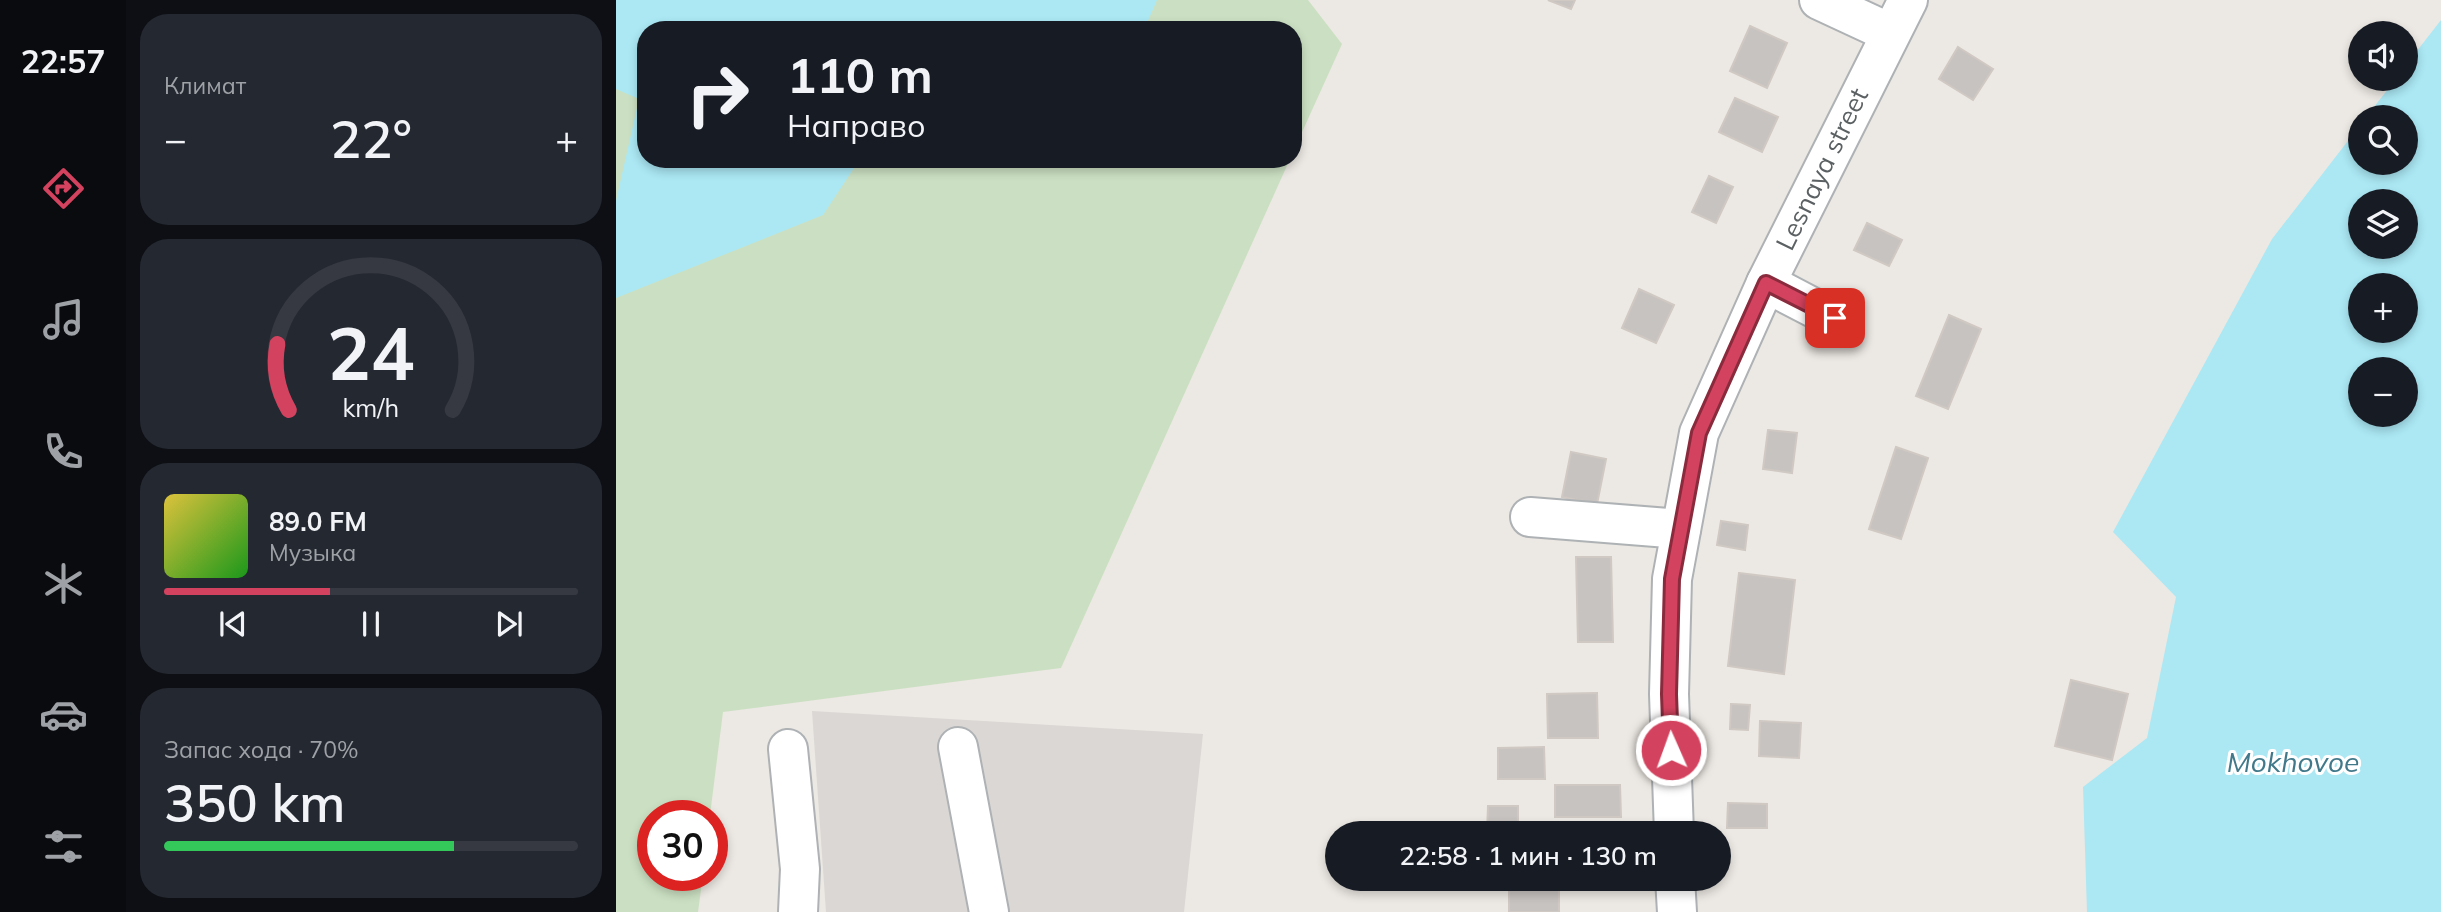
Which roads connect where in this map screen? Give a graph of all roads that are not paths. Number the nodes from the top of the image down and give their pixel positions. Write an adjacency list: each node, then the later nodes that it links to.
1 (1819, 0): 3 (street)
2 (1908, 0): 3 (street, Lesnaya street)
3 (1890, 33): 4 (street, Lesnaya street)
4 (1766, 283): 5 (street); 7 (street, Lesnaya street)
5 (1835, 318)
6 (1530, 517): 7 (street)
7 (1681, 529): 10 (street, Lesnaya street)
8 (958, 747): 13 (street)
9 (788, 749): 12 (street)
10 (1674, 821)
11 (1676, 891): 14 (street)
12 (798, 912)
13 (989, 912)
14 (1677, 912)

